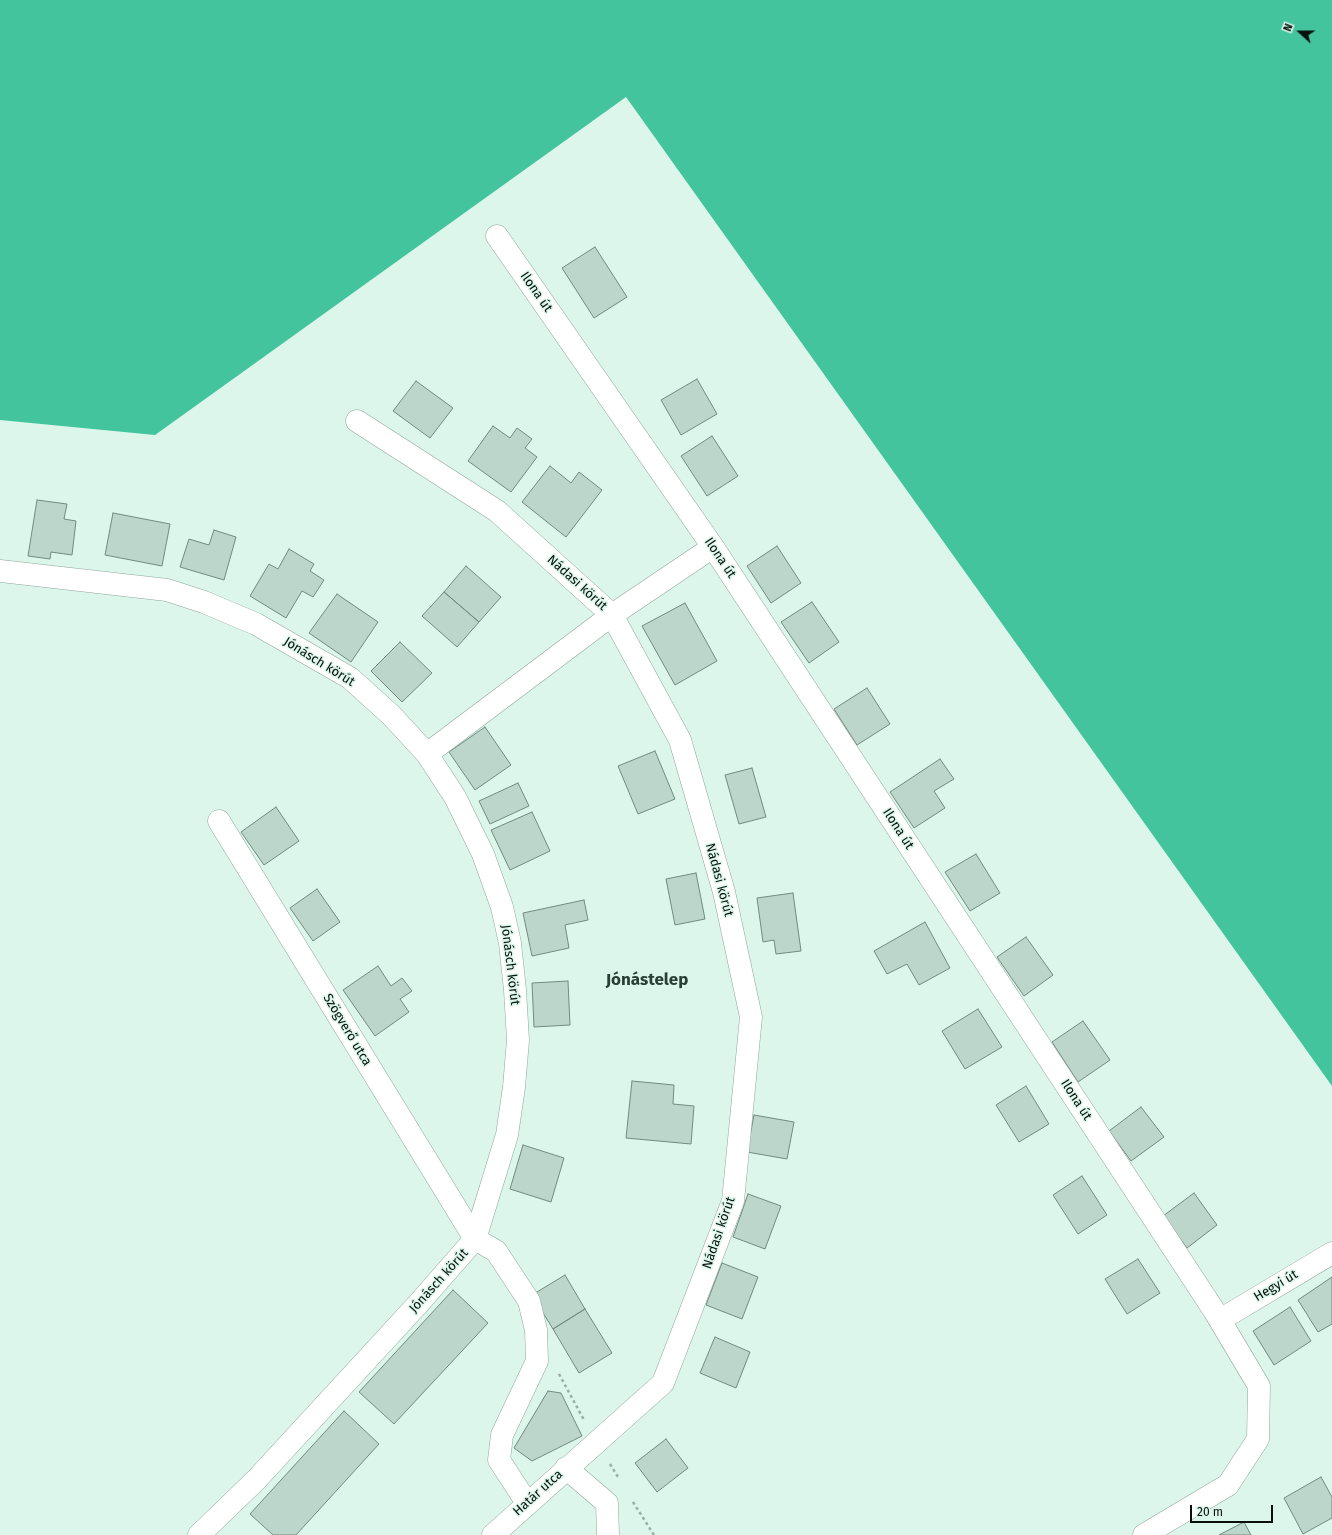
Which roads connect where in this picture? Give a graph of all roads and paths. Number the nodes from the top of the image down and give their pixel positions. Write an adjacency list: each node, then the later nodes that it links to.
1 (497, 236): 3 (street, Ilona út)
2 (357, 421): 5 (street, Nádasi körút)
3 (713, 547): 5 (street); 10 (street, Ilona út)
4 (0, 571): 6 (street, Jónásch körút)
5 (612, 614): 6 (street); 11 (street, Nádasi körút)
6 (427, 754): 8 (street, Jónásch körút)
7 (219, 821): 8 (street, Szögverő utca)
8 (475, 1239): 13 (street); 14 (street, Jónásch körút)
9 (1332, 1253): 10 (street, Hegyi út)
10 (1220, 1320): 17 (street, Ilona út)
11 (596, 1443): 12 (street, Határ utca)
12 (566, 1468): 13 (street, Határ utca); 16 (street, Határ utca)
13 (527, 1503): 15 (street, Határ utca)
14 (199, 1535)
15 (493, 1535)
16 (608, 1535)
17 (1144, 1535)

